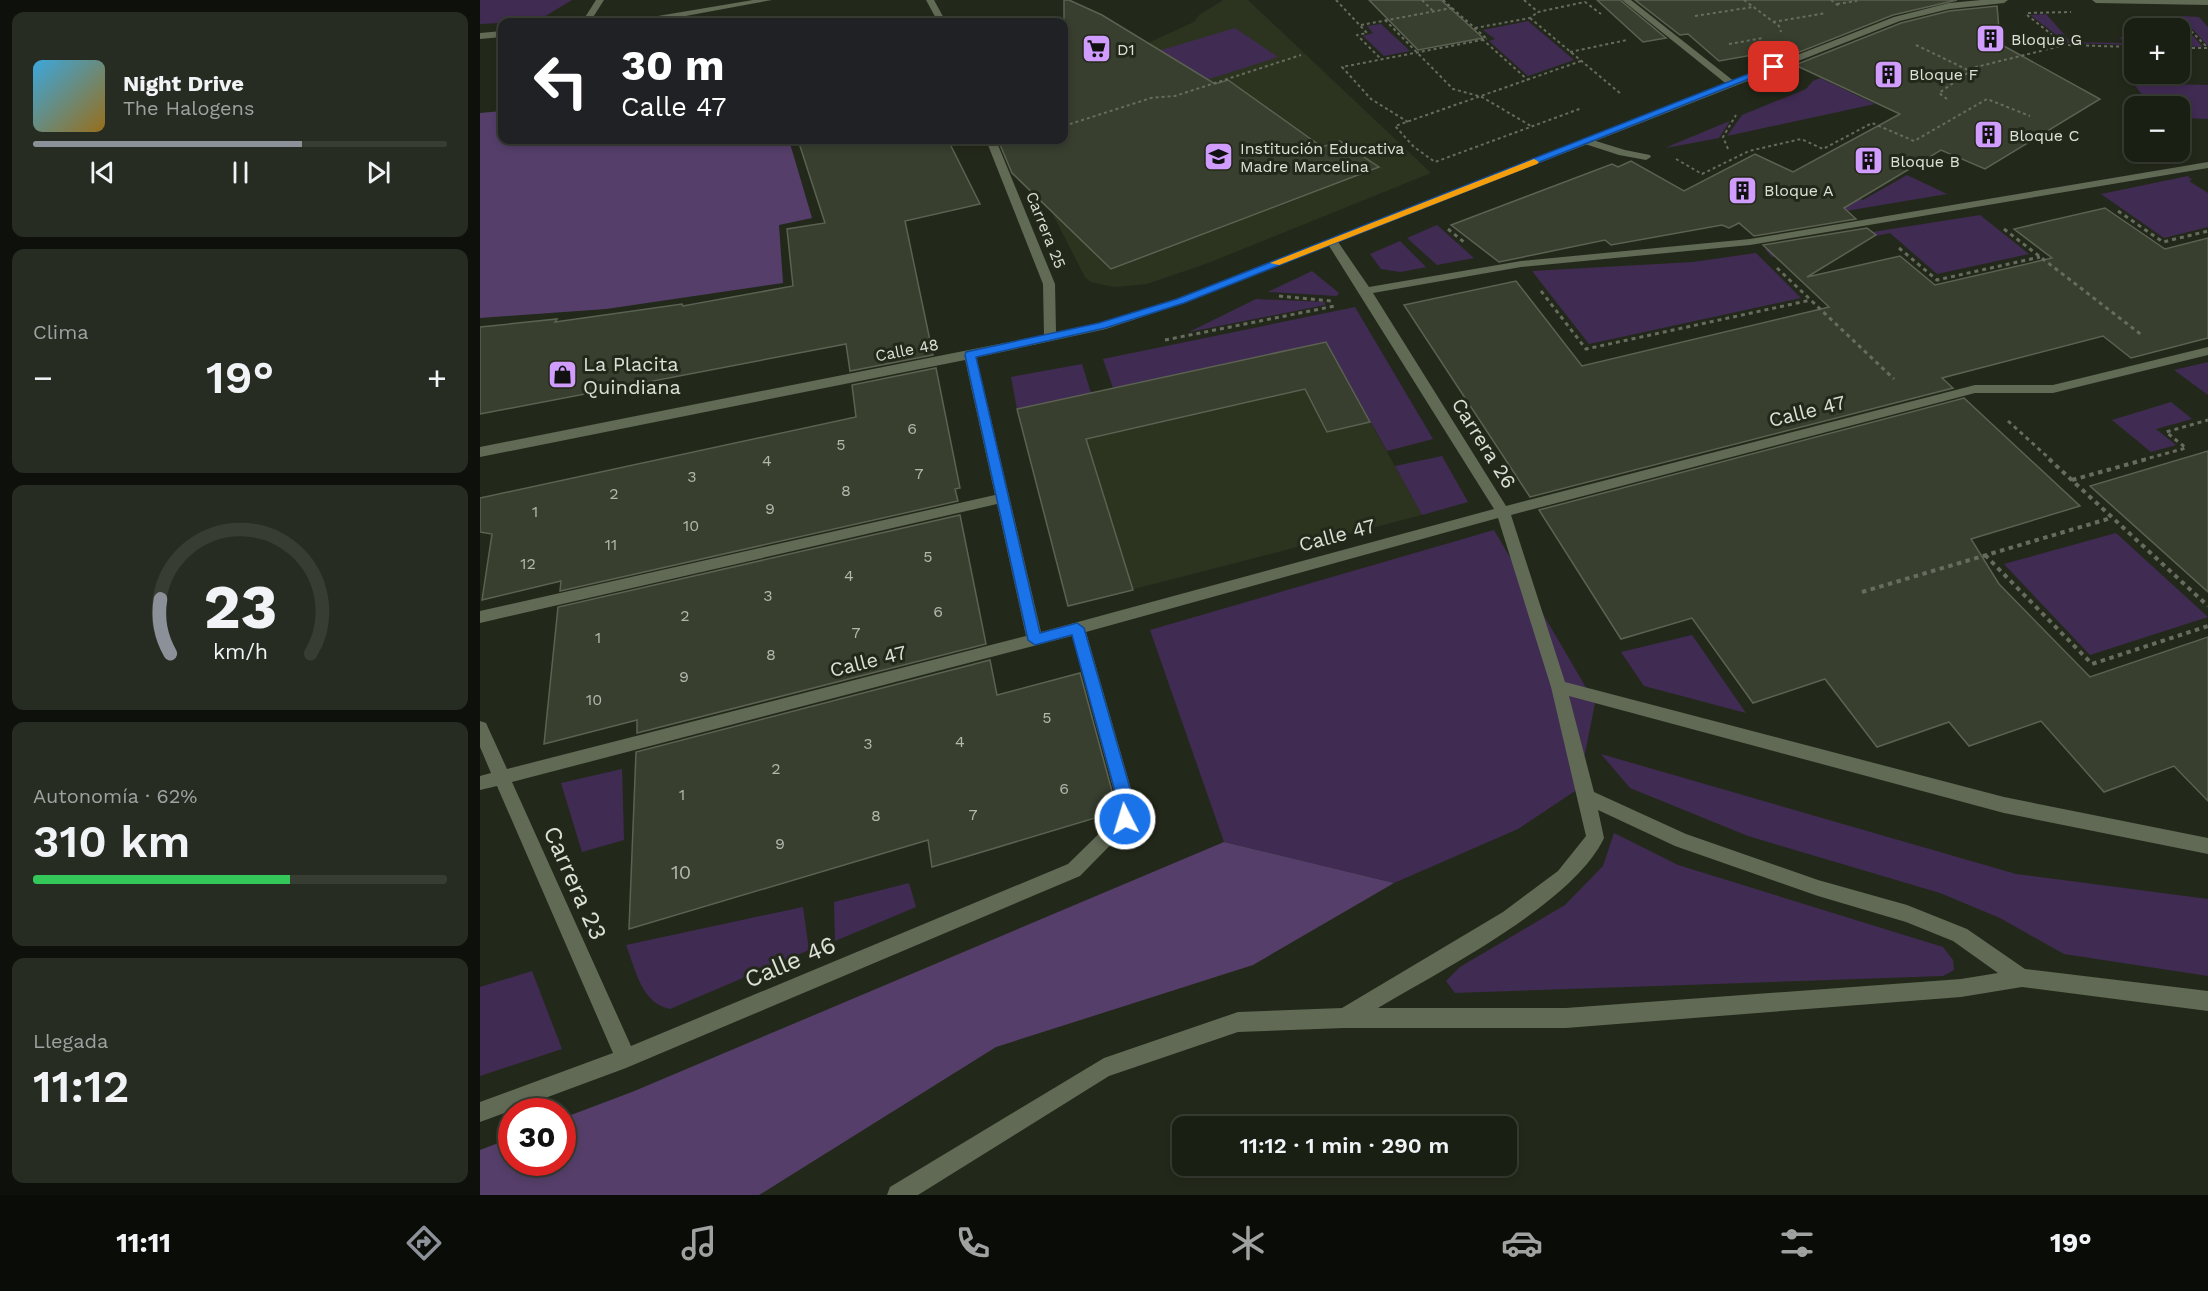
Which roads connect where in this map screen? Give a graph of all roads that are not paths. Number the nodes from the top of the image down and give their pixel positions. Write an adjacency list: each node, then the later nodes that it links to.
1 (600, 0): 8 (street)
2 (768, 0): 9 (street)
3 (930, 0): 10 (street)
4 (1626, 0): 13 (street)
5 (2004, 0): 13 (street, Calle 48)
6 (2096, 0): 7 (street)
7 (2208, 2)
8 (589, 18)
9 (652, 18)
10 (940, 18)
11 (498, 34): 12 (street)
12 (480, 36)
13 (1732, 84): 14 (street, Calle 48)
14 (1586, 141): 16 (street); 18 (street, Calle 48)
15 (993, 144): 20 (street, Carrera 25)
16 (1647, 157)
17 (2208, 165): 19 (street)
18 (1332, 241): 19 (street, Carrera 26); 20 (street, Calle 48)
19 (1368, 295): 25 (street, Carrera 26)
20 (1050, 337): 22 (street, Calle 48)
21 (2208, 351): 25 (street, Calle 47)
22 (970, 355): 23 (street, Calle 48); 24 (street)
23 (480, 452)
24 (1003, 498): 26 (street); 28 (street)
25 (1503, 512): 27 (street, Calle 47); 29 (street, Carrera 26)
26 (480, 617)
27 (1077, 628): 28 (street, Calle 47); 38 (street, Calle 46)
28 (1035, 640): 31 (street, Calle 47)
29 (1559, 687): 33 (street, Carrera 26); 34 (street)
30 (480, 728): 31 (street, Carrera 23)
31 (501, 778): 32 (street, Calle 47); 38 (street, Carrera 23)
32 (480, 783)
33 (1587, 797): 35 (street); 37 (street, Carrera 26)
34 (2208, 846)
35 (2022, 978): 36 (street); 37 (street)
36 (2208, 1001)
37 (1344, 1018): 40 (street)
38 (626, 1058): 39 (street, Calle 46)
39 (480, 1112)
40 (898, 1195)

